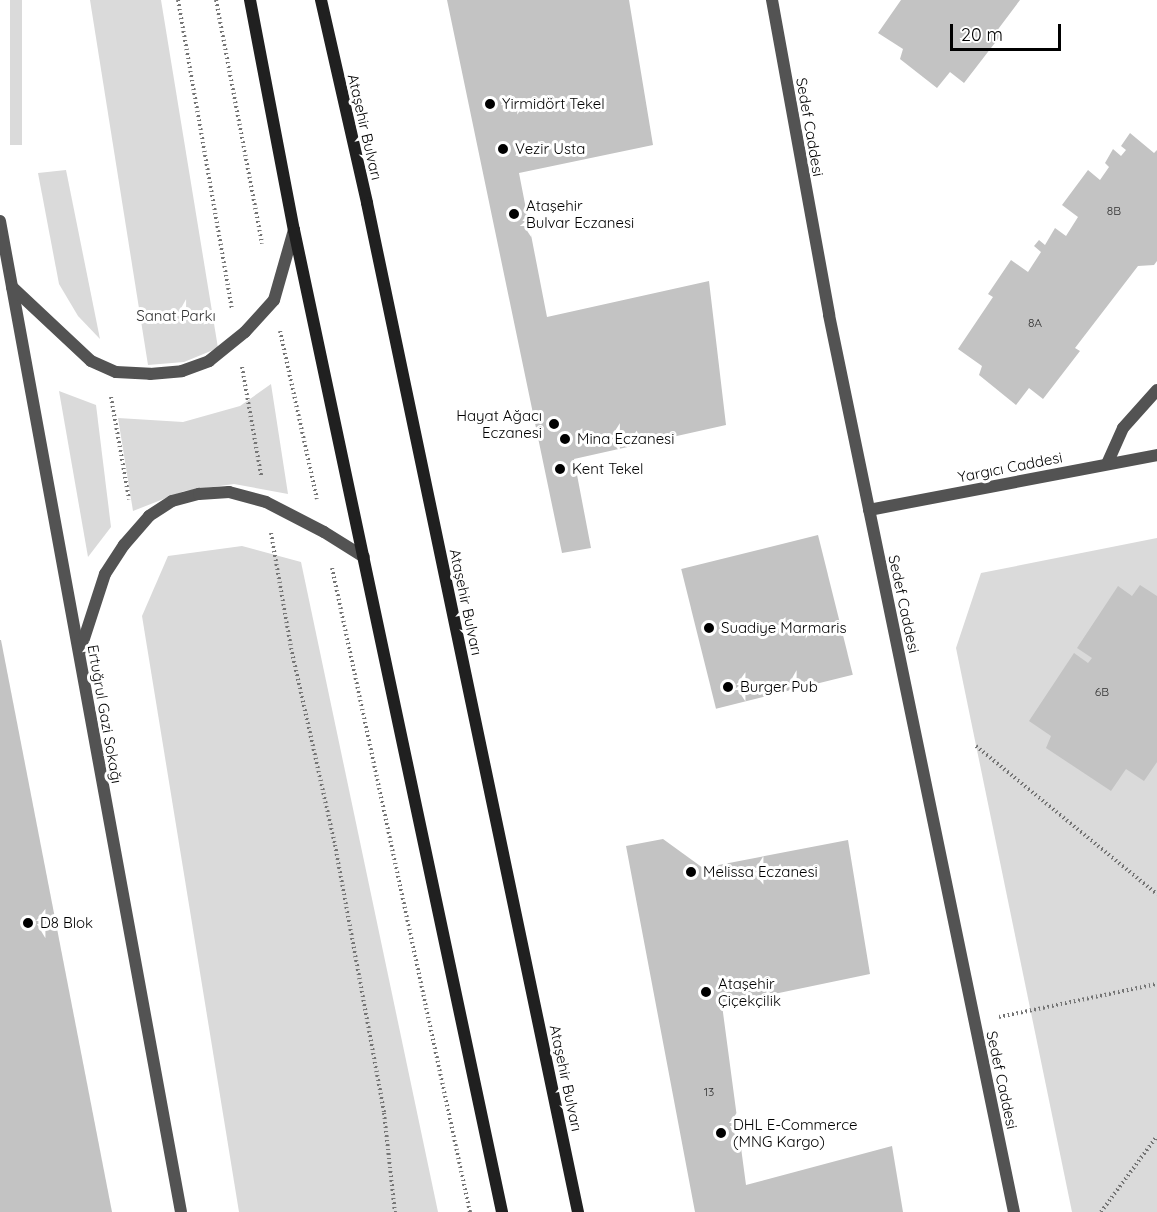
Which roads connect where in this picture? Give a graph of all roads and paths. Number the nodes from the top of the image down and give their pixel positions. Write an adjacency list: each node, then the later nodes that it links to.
1 (178, 0): 11 (path)
2 (216, 0): 8 (path)
3 (250, 0): 7 (main road)
4 (321, 0): 31 (main road, Ataşehir Bulvarı)
5 (772, 0): 17 (street, Sedef Caddesi)
6 (0, 221): 9 (street, Ertuğrul Gazi Sokağı)
7 (294, 230): 10 (street); 20 (main road)
8 (262, 247)
9 (12, 287): 12 (street); 21 (street, Ertuğrul Gazi Sokağı)
10 (274, 300): 11 (street); 19 (path)
11 (237, 338): 12 (street); 16 (path)
12 (106, 368): 18 (path)
13 (1157, 390): 15 (street)
14 (1157, 455): 15 (street, Yargıcı Caddesi)
15 (1107, 464): 17 (street, Yargıcı Caddesi)
16 (266, 502): 18 (street); 19 (street); 28 (path)
17 (869, 510): 25 (street, Sedef Caddesi)
18 (135, 532): 21 (street)
19 (324, 532): 20 (street); 29 (path)
20 (364, 557): 30 (main road)
21 (79, 655): 27 (street, Ertuğrul Gazi Sokağı)
22 (976, 746): 23 (path)
23 (1157, 894)
24 (1157, 984): 25 (path)
25 (975, 1022): 32 (street, Sedef Caddesi)
26 (1157, 1136): 33 (path)
27 (181, 1212)
28 (395, 1212)
29 (471, 1212)
30 (502, 1212)
31 (578, 1212)
32 (1014, 1212)
33 (1101, 1212)

